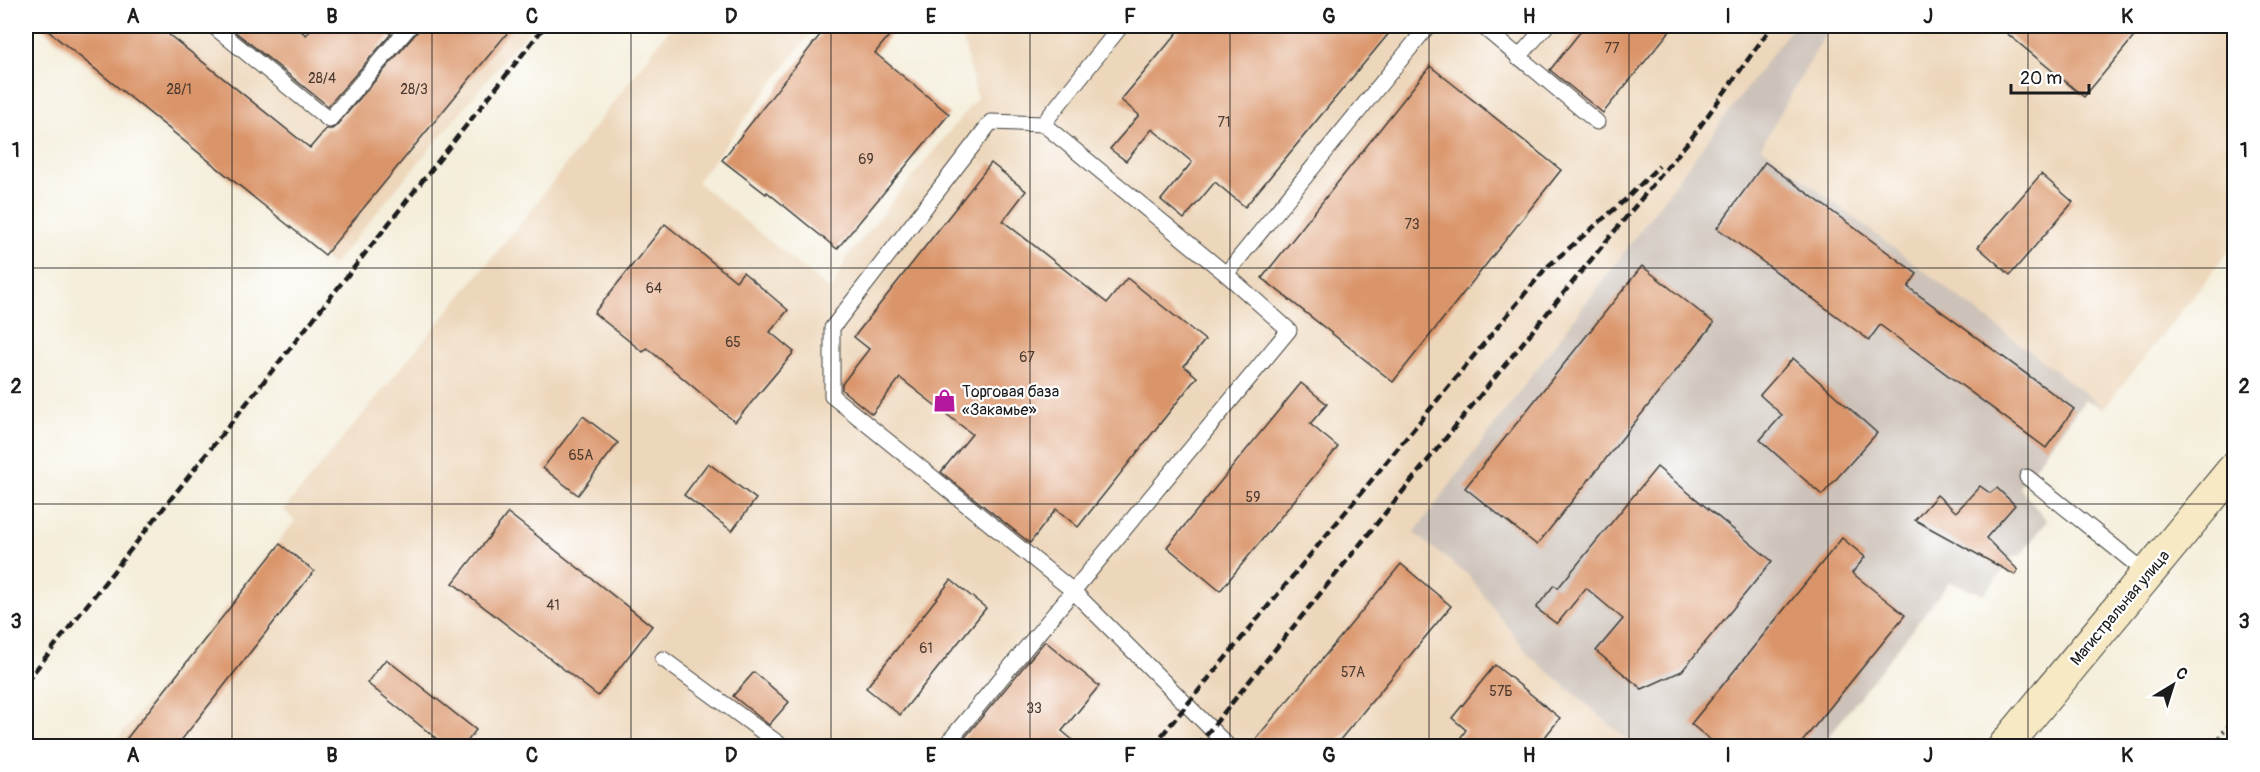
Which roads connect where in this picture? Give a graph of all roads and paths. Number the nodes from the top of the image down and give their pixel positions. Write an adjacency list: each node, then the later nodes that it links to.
1 (213, 26): 2 (lane)
2 (410, 26)
3 (1120, 26): 9 (lane)
4 (1428, 26): 10 (lane)
5 (1482, 26): 7 (lane)
6 (1546, 26): 7 (lane)
7 (1518, 58): 8 (lane)
8 (1597, 122)
9 (1043, 124): 10 (lane); 14 (lane)
10 (1226, 274): 14 (lane)
11 (2235, 469): 13 (main road, Магистральная улица)
12 (2027, 477): 13 (lane)
13 (2148, 574): 20 (main road, Магистральная улица)
14 (1072, 590): 18 (lane); 19 (lane)
15 (663, 659): 17 (lane)
16 (2235, 719): 21 (path)
17 (782, 747)
18 (945, 747)
19 (1228, 747)
20 (2005, 747)
21 (2212, 747)

